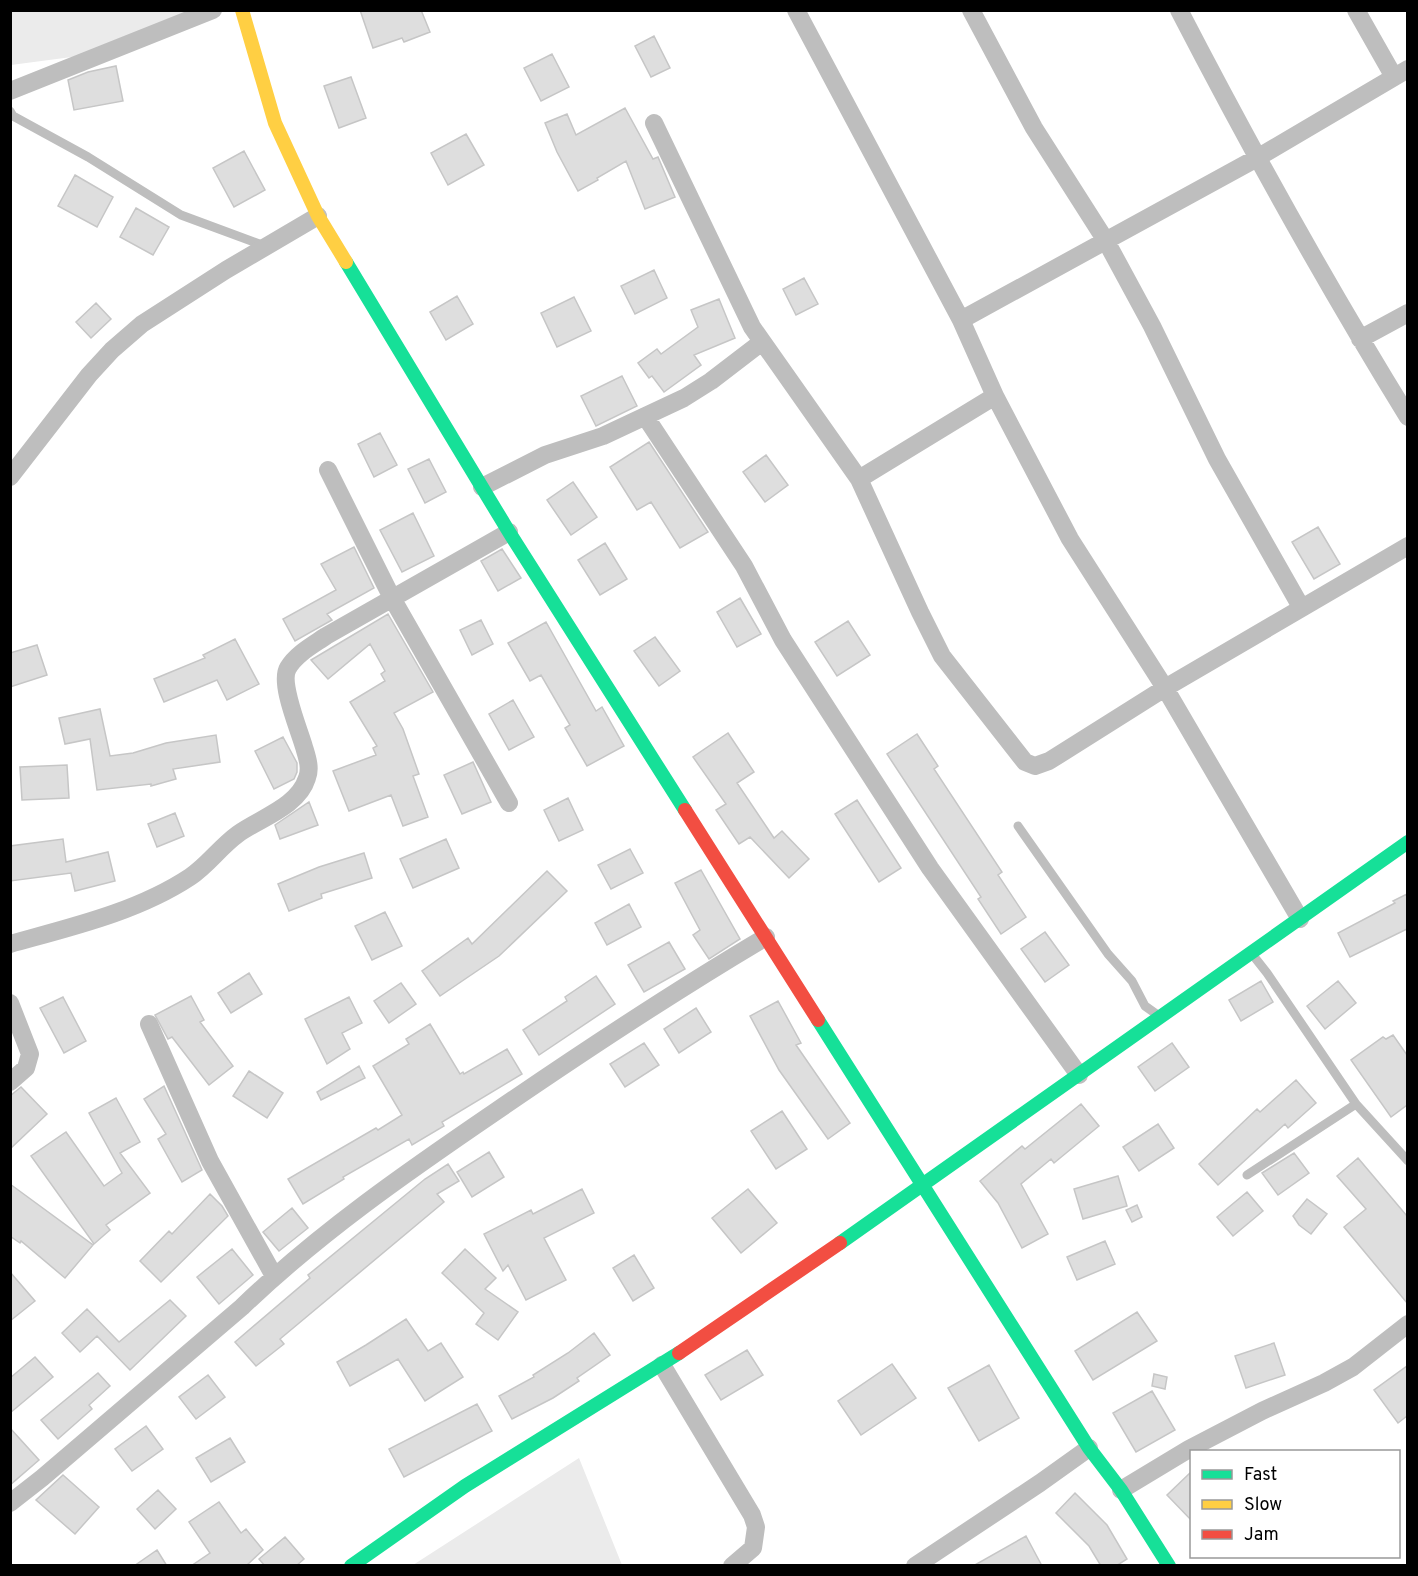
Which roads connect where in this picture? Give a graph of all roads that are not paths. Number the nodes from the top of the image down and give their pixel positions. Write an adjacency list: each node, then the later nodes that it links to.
1 (213, 10): 8 (street)
2 (242, 10): 12 (street)
3 (796, 10): 16 (street)
4 (971, 10): 13 (street)
5 (1179, 10): 11 (street)
6 (1356, 10): 7 (street)
7 (1401, 73): 11 (street)
8 (10, 91)
9 (10, 111): 14 (lane)
10 (654, 123): 18 (street)
11 (1257, 158): 13 (street); 17 (street)
12 (318, 216): 14 (street); 25 (street)
13 (1106, 241): 16 (street); 29 (street)
14 (265, 246): 23 (street)
15 (1407, 313): 17 (street)
16 (961, 320): 19 (street)
17 (1360, 339): 21 (street)
18 (762, 342): 20 (street); 24 (street)
19 (995, 396): 24 (street); 30 (street)
20 (645, 416): 25 (street); 41 (street)
21 (1407, 417)
22 (328, 470): 28 (street)
23 (10, 477)
24 (859, 479): 30 (street)
25 (482, 487): 26 (street)
26 (509, 532): 28 (street); 35 (street)
27 (1407, 546): 29 (street)
28 (392, 598): 31 (street); 36 (street)
29 (1301, 608): 30 (street)
30 (1165, 688): 34 (street)
31 (509, 803)
32 (1018, 826): 39 (lane)
33 (1407, 842): 34 (street)
34 (1300, 919): 37 (street)
35 (766, 937): 46 (street); 47 (street)
36 (10, 944)
37 (1252, 954): 39 (street); 43 (lane)
38 (10, 1003): 42 (street)
39 (1161, 1017): 41 (street)
40 (149, 1024): 47 (street)
41 (1079, 1075): 46 (street)
42 (10, 1082)
43 (1356, 1104): 44 (lane); 45 (lane)
44 (1407, 1161)
45 (1247, 1175)
46 (923, 1185): 49 (street); 50 (street)
47 (274, 1276): 52 (street)
48 (1407, 1324): 51 (street)
49 (662, 1365): 53 (street); 54 (street)
50 (1089, 1448): 51 (street); 55 (street)
51 (1121, 1490): 56 (street)
52 (10, 1503)
53 (351, 1566)
54 (732, 1566)
55 (915, 1566)
56 (1169, 1566)

